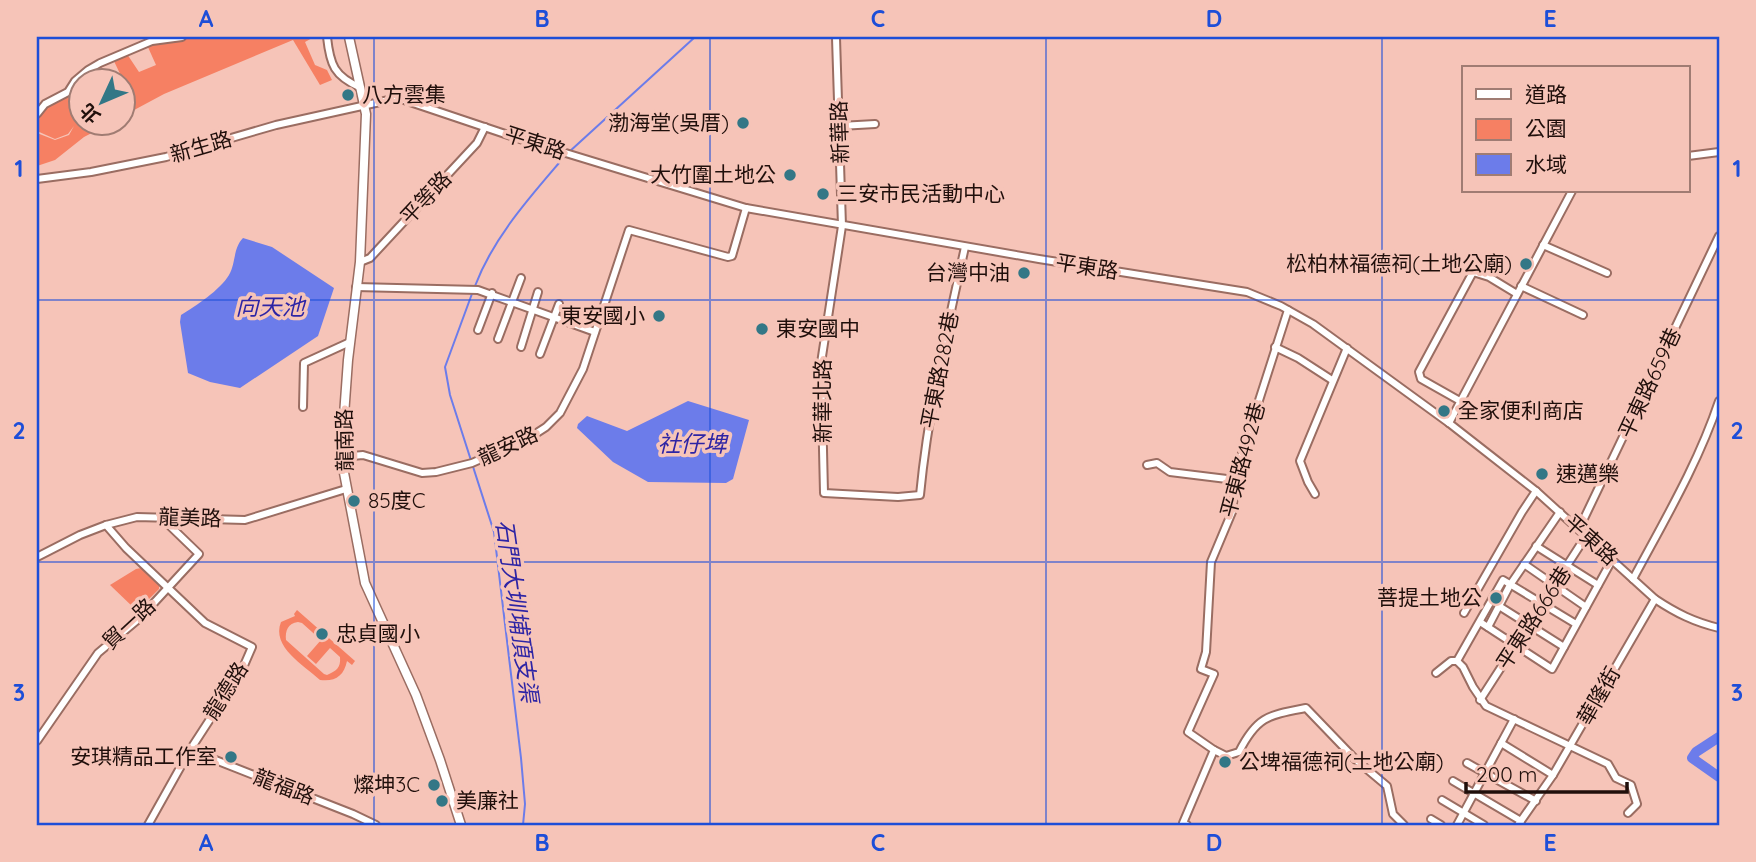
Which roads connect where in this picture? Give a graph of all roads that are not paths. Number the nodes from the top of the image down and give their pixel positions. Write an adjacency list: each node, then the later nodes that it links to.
1 (182, 37): 7 (street)
2 (327, 37): 5 (street)
3 (349, 37): 5 (main road, 龍南路)
4 (836, 38): 9 (street, 新華路)
5 (361, 88): 6 (main road, 龍南路)
6 (364, 106): 10 (street, 平東路); 13 (street, 新生路); 20 (main road, 龍南路)
7 (37, 114)
8 (875, 124): 9 (street)
9 (840, 126): 16 (street, 新華路)
10 (485, 127): 15 (street, 平東路); 20 (street, 平等路)
11 (1719, 152): 12 (street)
12 (1690, 156)
13 (37, 179)
14 (1571, 192): 18 (street)
15 (746, 208): 16 (street, 平東路); 35 (street, 龍安路)
16 (842, 226): 19 (street, 平東路); 53 (street, 新華北路)
17 (1719, 236): 57 (street, 平東路659巷)
18 (1543, 245): 21 (street); 23 (street)
19 (965, 247): 31 (street, 平東路); 53 (street, 平東路282巷)
20 (360, 262): 24 (main road, 龍南路)
21 (1606, 273)
22 (521, 278): 28 (street)
23 (1521, 286): 27 (street); 32 (street)
24 (356, 288): 26 (street); 37 (main road, 龍南路)
25 (538, 292): 30 (street)
26 (492, 293): 28 (street); 34 (street)
27 (1517, 294): 43 (street); 43 (street)
28 (512, 301): 30 (street); 36 (street)
29 (559, 304): 33 (street)
30 (533, 308): 33 (street); 38 (street)
31 (1288, 310): 39 (street, 平東路492巷); 40 (street, 平東路)
32 (1583, 315)
33 (555, 317): 35 (street); 41 (street)
34 (478, 330)
35 (595, 332): 47 (street, 龍安路)
36 (498, 339)
37 (350, 342): 45 (street); 47 (main road, 龍南路)
38 (521, 347)
39 (1275, 347): 42 (street); 49 (street, 平東路492巷)
40 (1347, 348): 42 (street); 46 (street, 平東路)
41 (540, 354)
42 (1332, 380): 52 (street)
43 (1460, 401): 46 (street)
44 (1719, 401): 64 (street)
45 (303, 407)
46 (1448, 423): 51 (street, 平東路)
47 (341, 457): 50 (main road, 龍南路)
48 (1147, 465): 49 (street)
49 (1235, 480): 89 (street, 平東路492巷)
50 (346, 489): 55 (street, 龍美路); 103 (main road, 龍南路)
51 (1536, 491): 54 (street, 平東路); 73 (street)
52 (1315, 494)
53 (920, 495)
54 (1560, 512): 57 (street, 平東路); 59 (street)
55 (168, 517): 56 (street, 龍美路); 68 (street, 貿一路)
56 (106, 525): 60 (street, 龍美路); 68 (street)
57 (1578, 529): 58 (street, 平東路)
58 (1587, 536): 61 (street, 平東路); 63 (street, 平東路666巷)
59 (1536, 546): 62 (street); 63 (street)
60 (37, 557)
61 (1612, 560): 64 (street, 平東路); 66 (street)
62 (1524, 564): 65 (street); 67 (street)
63 (1568, 566): 66 (street); 67 (street, 平東路666巷)
64 (1633, 579): 69 (street, 平東路)
65 (1510, 585): 70 (street); 71 (street); 74 (street)
66 (1598, 585): 72 (street)
67 (1555, 586): 70 (street, 平東路666巷); 72 (street)
68 (167, 588): 85 (street, 貿一路); 88 (street, 龍德路)
69 (1655, 599): 78 (street, 平東路); 87 (street, 華隆街)
70 (1543, 605): 75 (street); 76 (street, 平東路666巷)
71 (1499, 606): 76 (street); 77 (street)
72 (1586, 607): 75 (street)
73 (1464, 613)
74 (1480, 622): 77 (street); 81 (street)
75 (1576, 624): 80 (street)
76 (1530, 625): 79 (street, 平東路666巷); 80 (street)
77 (1488, 627): 79 (street)
78 (1719, 628)
79 (1517, 646): 80 (street); 83 (street, 平東路666巷)
80 (1564, 647)
81 (1457, 661): 82 (street); 83 (street)
82 (1436, 673)
83 (1480, 700): 84 (street)
84 (1514, 719): 86 (street); 87 (street)
85 (38, 737)
86 (1501, 743): 91 (street); 92 (street)
87 (1570, 747): 92 (street, 華隆街); 98 (street)
88 (190, 750): 101 (street, 龍德路); 102 (street, 龍福路)
89 (1214, 750): 104 (street); 105 (street)
90 (1467, 763): 91 (street)
91 (1485, 772): 94 (street); 96 (street)
92 (1553, 775): 96 (street, 華隆街)
93 (1453, 780): 94 (street)
94 (1474, 793): 97 (street); 100 (street)
95 (1441, 800): 97 (street)
96 (1536, 801): 100 (street, 華隆街)
97 (1463, 812): 107 (street); 108 (street)
98 (1628, 813)
99 (1431, 819): 106 (street)
100 (1520, 823)
101 (148, 825)
102 (376, 825)
103 (461, 825)
104 (1187, 825)
105 (1404, 825)
106 (1441, 825)
107 (1457, 825)
108 (1484, 825)

